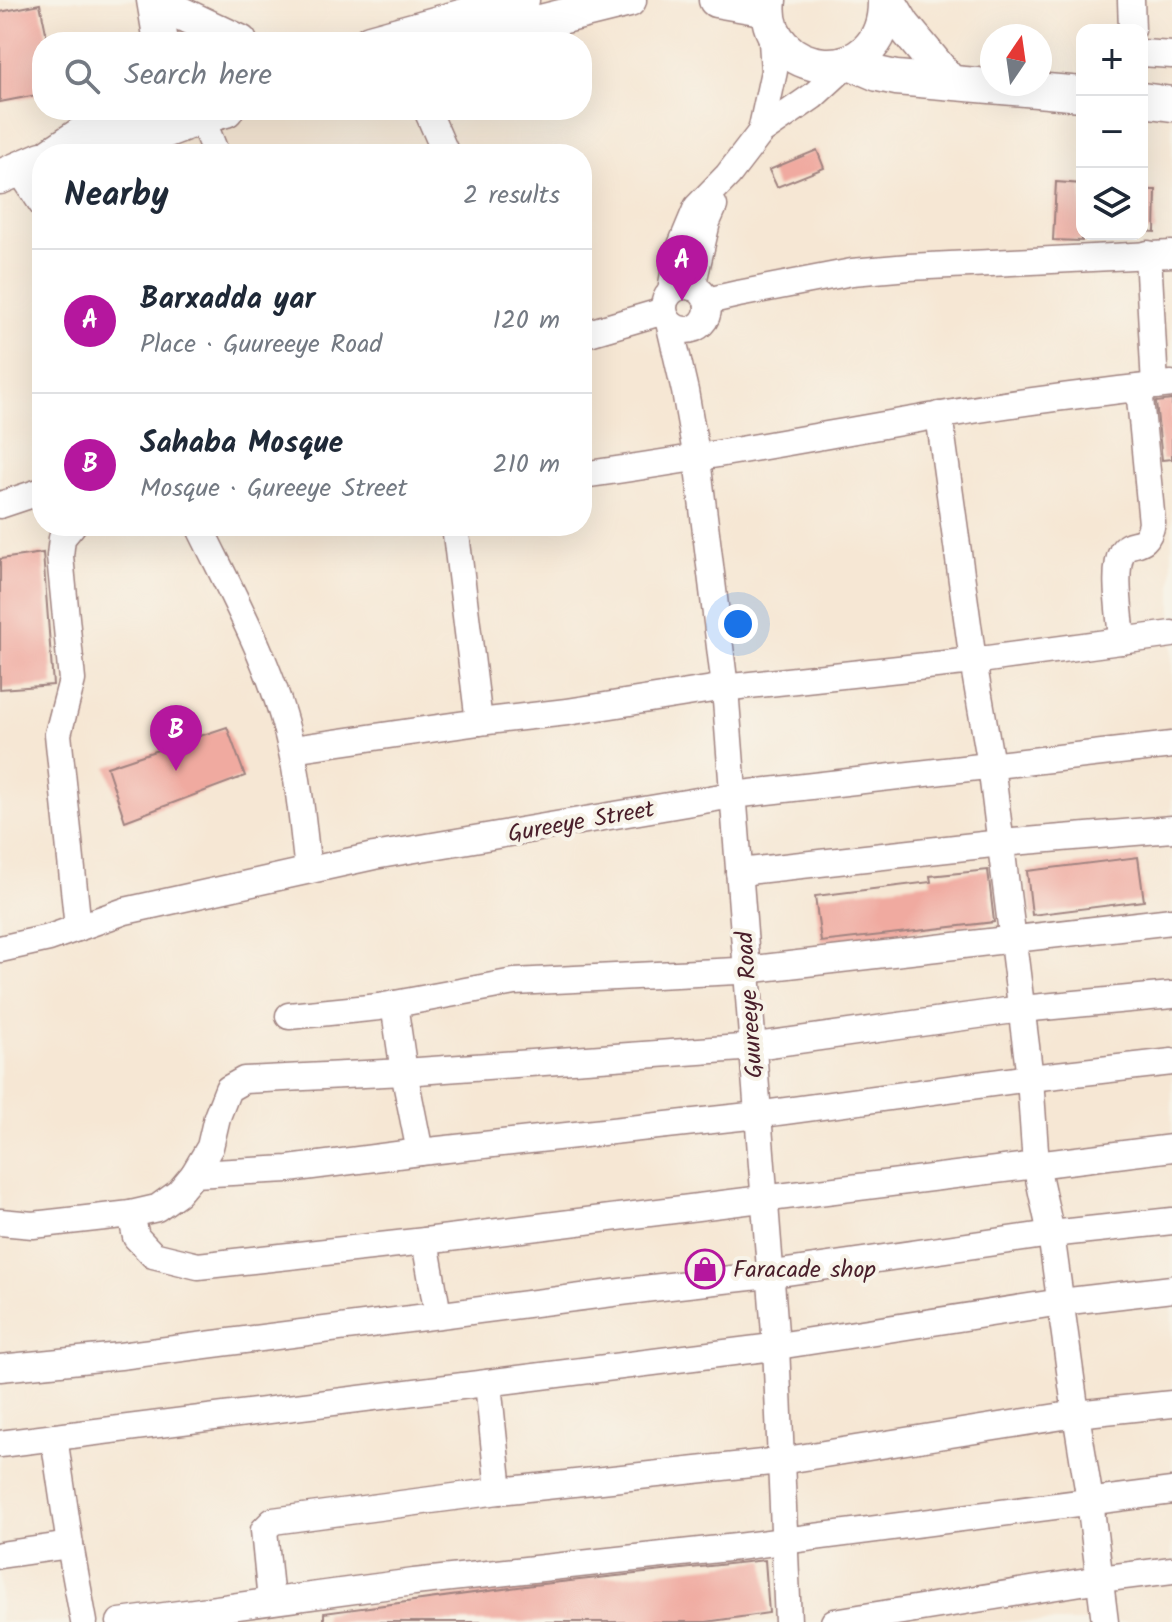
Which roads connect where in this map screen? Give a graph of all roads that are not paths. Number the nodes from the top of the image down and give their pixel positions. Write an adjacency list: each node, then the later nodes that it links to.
1 (522, 0): 8 (main road)
2 (629, 0): 8 (main road)
3 (716, 0): 7 (main road)
4 (887, 0): 16 (main road); 17 (main road)
5 (1131, 0): 9 (street)
6 (158, 2): 10 (main road); 11 (street); 12 (main road)
7 (769, 11): 16 (main road); 25 (street)
8 (455, 20): 13 (main road)
9 (1132, 24)
10 (160, 32)
11 (189, 32)
12 (216, 32)
13 (409, 32)
14 (1148, 53): 15 (street)
15 (1172, 55)
16 (850, 62): 17 (main road); 25 (street)
17 (950, 82): 18 (main road)
18 (1076, 93)
19 (1148, 101): 20 (main road)
20 (1172, 104)
21 (111, 120): 26 (main road)
22 (197, 120): 27 (main road)
23 (213, 120): 28 (street)
24 (431, 120): 29 (street)
25 (761, 132): 33 (street)
26 (67, 144)
27 (131, 144)
28 (215, 144)
29 (442, 144)
30 (20, 168): 31 (street)
31 (32, 188)
32 (1160, 254): 33 (street); 35 (street)
33 (684, 305): 34 (street); 36 (street); 36 (street, Guureeye Road)
34 (592, 332)
35 (1155, 386): 37 (street); 40 (street)
36 (685, 391): 38 (street, Guureeye Road)
37 (939, 415): 38 (street); 48 (street)
38 (697, 459): 39 (street); 49 (street, Guureeye Road)
39 (592, 474)
40 (1160, 474): 47 (street)
41 (32, 494): 42 (street)
42 (0, 505)
43 (64, 536): 60 (street)
44 (204, 536): 52 (street)
45 (456, 536): 50 (street)
46 (1172, 634): 47 (street)
47 (1122, 641): 48 (street)
48 (973, 661): 49 (street); 53 (street)
49 (725, 688): 50 (street); 54 (street, Guureeye Road)
50 (479, 722): 52 (street)
51 (1172, 745): 53 (street, Gureeye Street)
52 (292, 749): 57 (street)
53 (991, 765): 54 (street, Gureeye Street); 56 (street)
54 (733, 795): 57 (street, Gureeye Street); 58 (street, Guureeye Road)
55 (1172, 829): 56 (street)
56 (1001, 843): 58 (street); 61 (street)
57 (308, 870): 60 (street, Gureeye Street)
58 (739, 872): 63 (street, Guureeye Road)
59 (1172, 921): 61 (street)
60 (78, 928): 62 (street, Gureeye Street)
61 (1013, 938): 63 (street); 66 (street)
62 (0, 949)
63 (747, 970): 65 (street); 68 (street, Guureeye Road)
64 (1172, 995): 66 (street)
65 (394, 1004): 67 (street); 70 (street)
66 (1021, 1009): 68 (street); 71 (street)
67 (289, 1016)
68 (752, 1046): 70 (street); 72 (street, Guureeye Road)
69 (1172, 1062): 71 (street)
70 (404, 1072): 74 (street); 76 (street)
71 (1030, 1078): 72 (street); 75 (street)
72 (758, 1115): 74 (street); 77 (street, Guureeye Road)
73 (1172, 1148): 75 (street)
74 (420, 1152): 76 (street)
75 (1036, 1165): 77 (street); 81 (street)
76 (194, 1174): 78 (street)
77 (764, 1200): 82 (street); 83 (street, Guureeye Road)
78 (131, 1214): 80 (street); 82 (street)
79 (1172, 1221): 81 (street)
80 (0, 1222)
81 (1051, 1234): 83 (street); 85 (street)
82 (425, 1241): 86 (street)
83 (770, 1274): 86 (street); 87 (street, Guureeye Road)
84 (1172, 1289): 85 (street)
85 (1061, 1302): 87 (street); 91 (street)
86 (438, 1315): 88 (street)
87 (776, 1346): 89 (street); 94 (street, Guureeye Road)
88 (0, 1368)
89 (488, 1383): 93 (street); 95 (street)
90 (1172, 1404): 91 (street)
91 (1076, 1414): 94 (street); 97 (street)
92 (2, 1436): 93 (street)
93 (54, 1437): 99 (street)
94 (780, 1461): 95 (street); 98 (street, Guureeye Road)
95 (499, 1491): 103 (street)
96 (1172, 1491): 97 (street)
97 (1090, 1501): 98 (street); 102 (street)
98 (786, 1541): 103 (street); 106 (street, Guureeye Road)
99 (70, 1545): 100 (street); 104 (street)
100 (0, 1555)
101 (1172, 1570): 102 (street)
102 (1100, 1579): 107 (street); 108 (street)
103 (271, 1601): 105 (street)
104 (84, 1622)
105 (120, 1622)
106 (788, 1622)
107 (834, 1622)
108 (1105, 1622)

